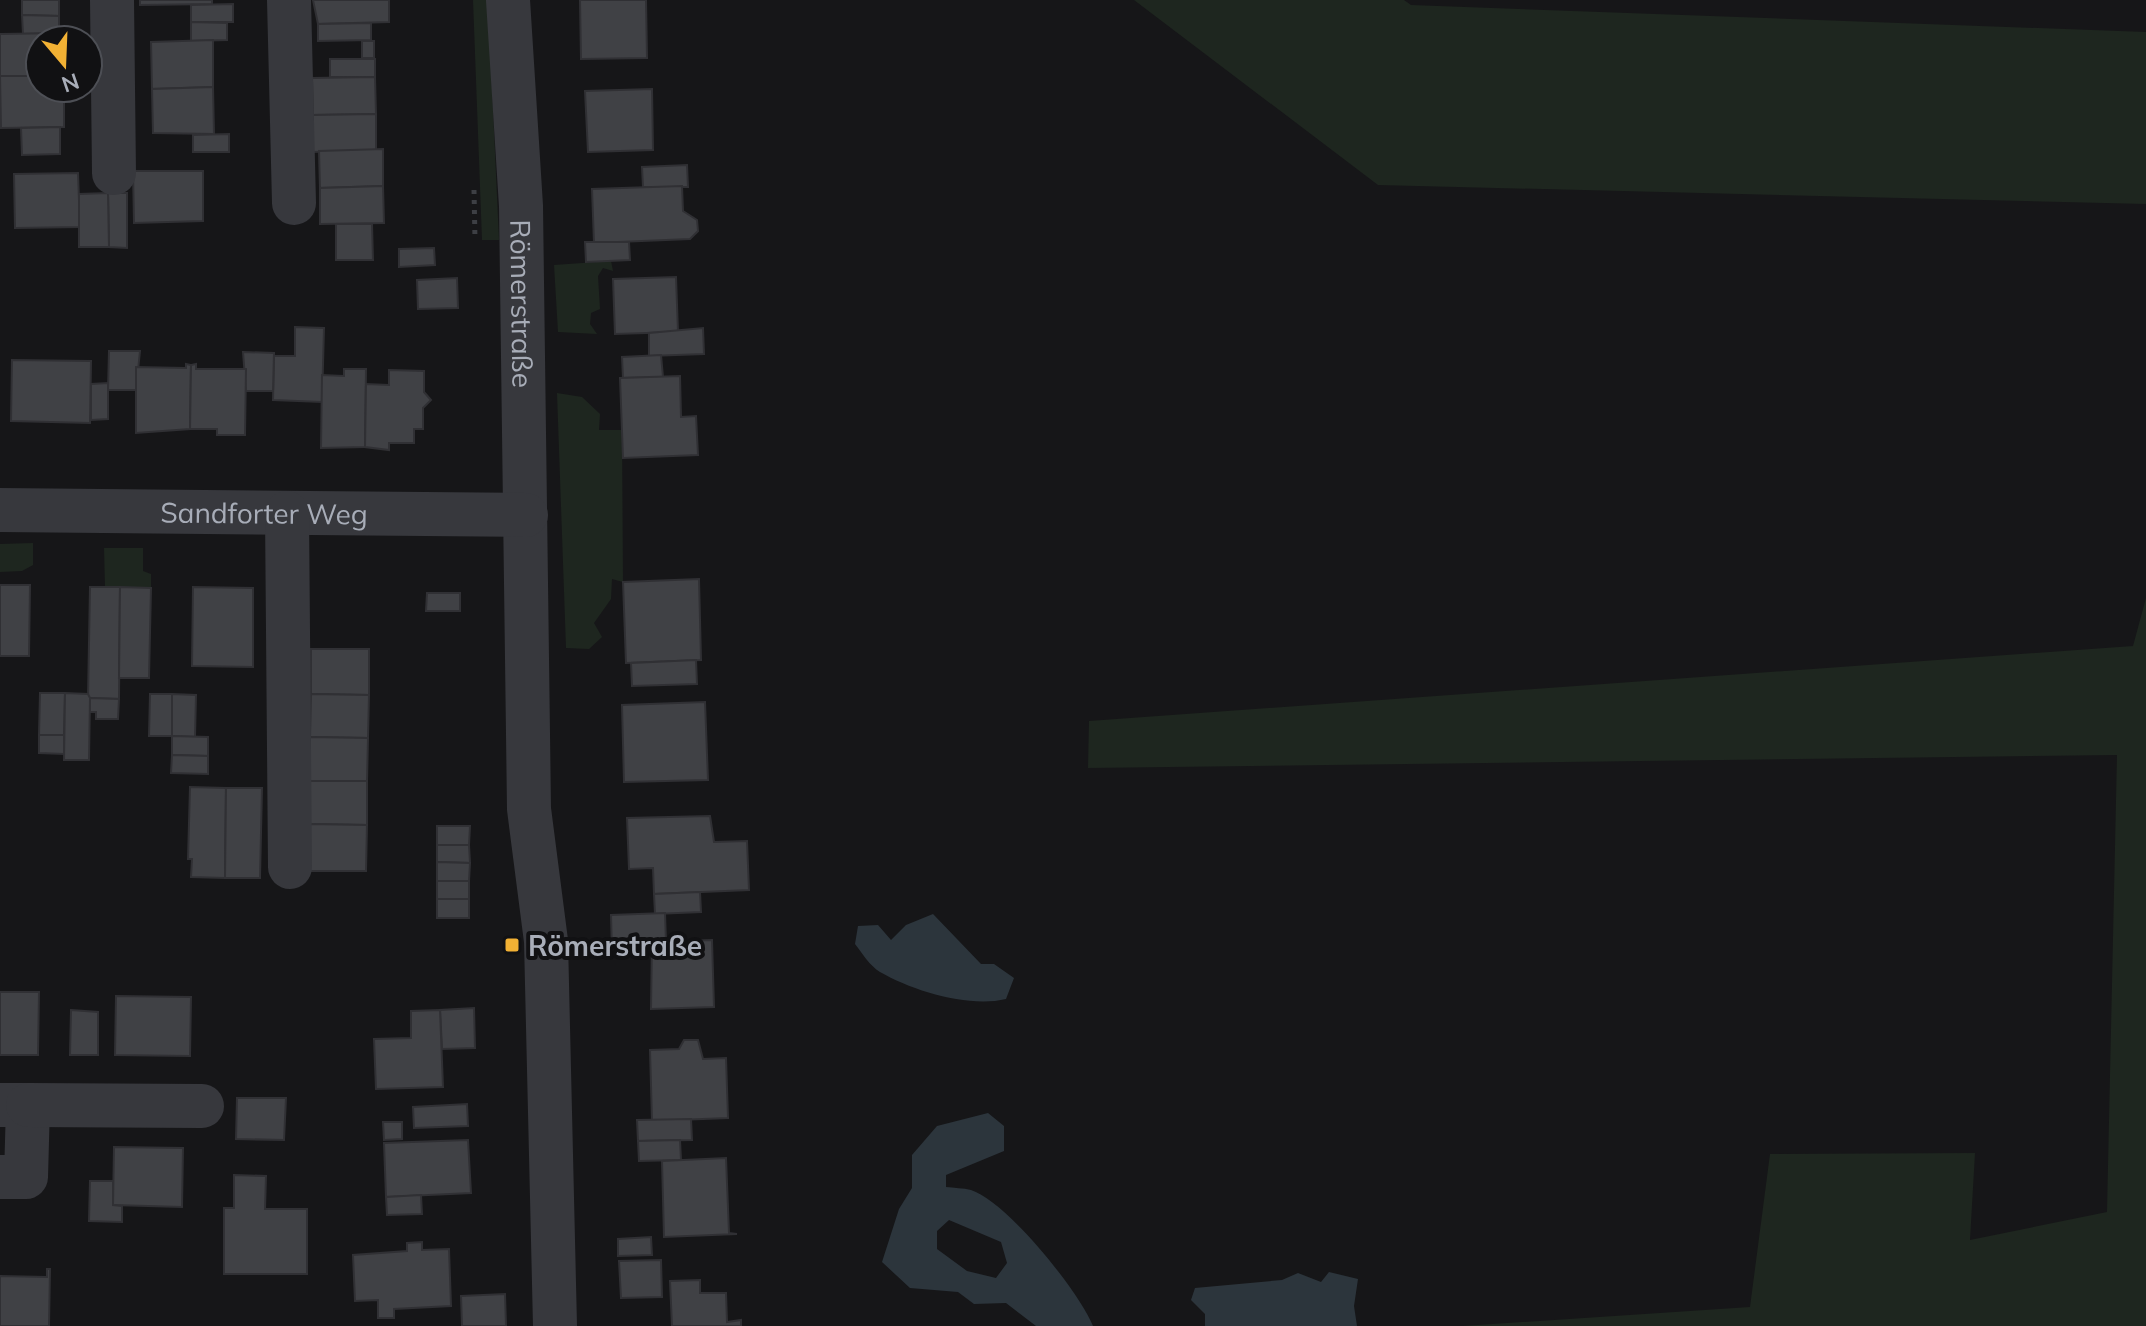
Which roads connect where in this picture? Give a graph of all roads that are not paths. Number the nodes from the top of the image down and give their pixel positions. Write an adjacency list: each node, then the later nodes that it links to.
1 (112, 0): 4 (street)
2 (289, 0): 5 (street)
3 (508, 0): 8 (street, Römerstraße)
4 (114, 173)
5 (294, 203)
6 (0, 510): 7 (street, Sandforter Weg)
7 (287, 513): 8 (street, Sandforter Weg); 9 (street)
8 (526, 515): 13 (street, Römerstraße)
9 (290, 867)
10 (14, 1105): 11 (street); 12 (street)
11 (202, 1106)
12 (0, 1177)
13 (555, 1326)

